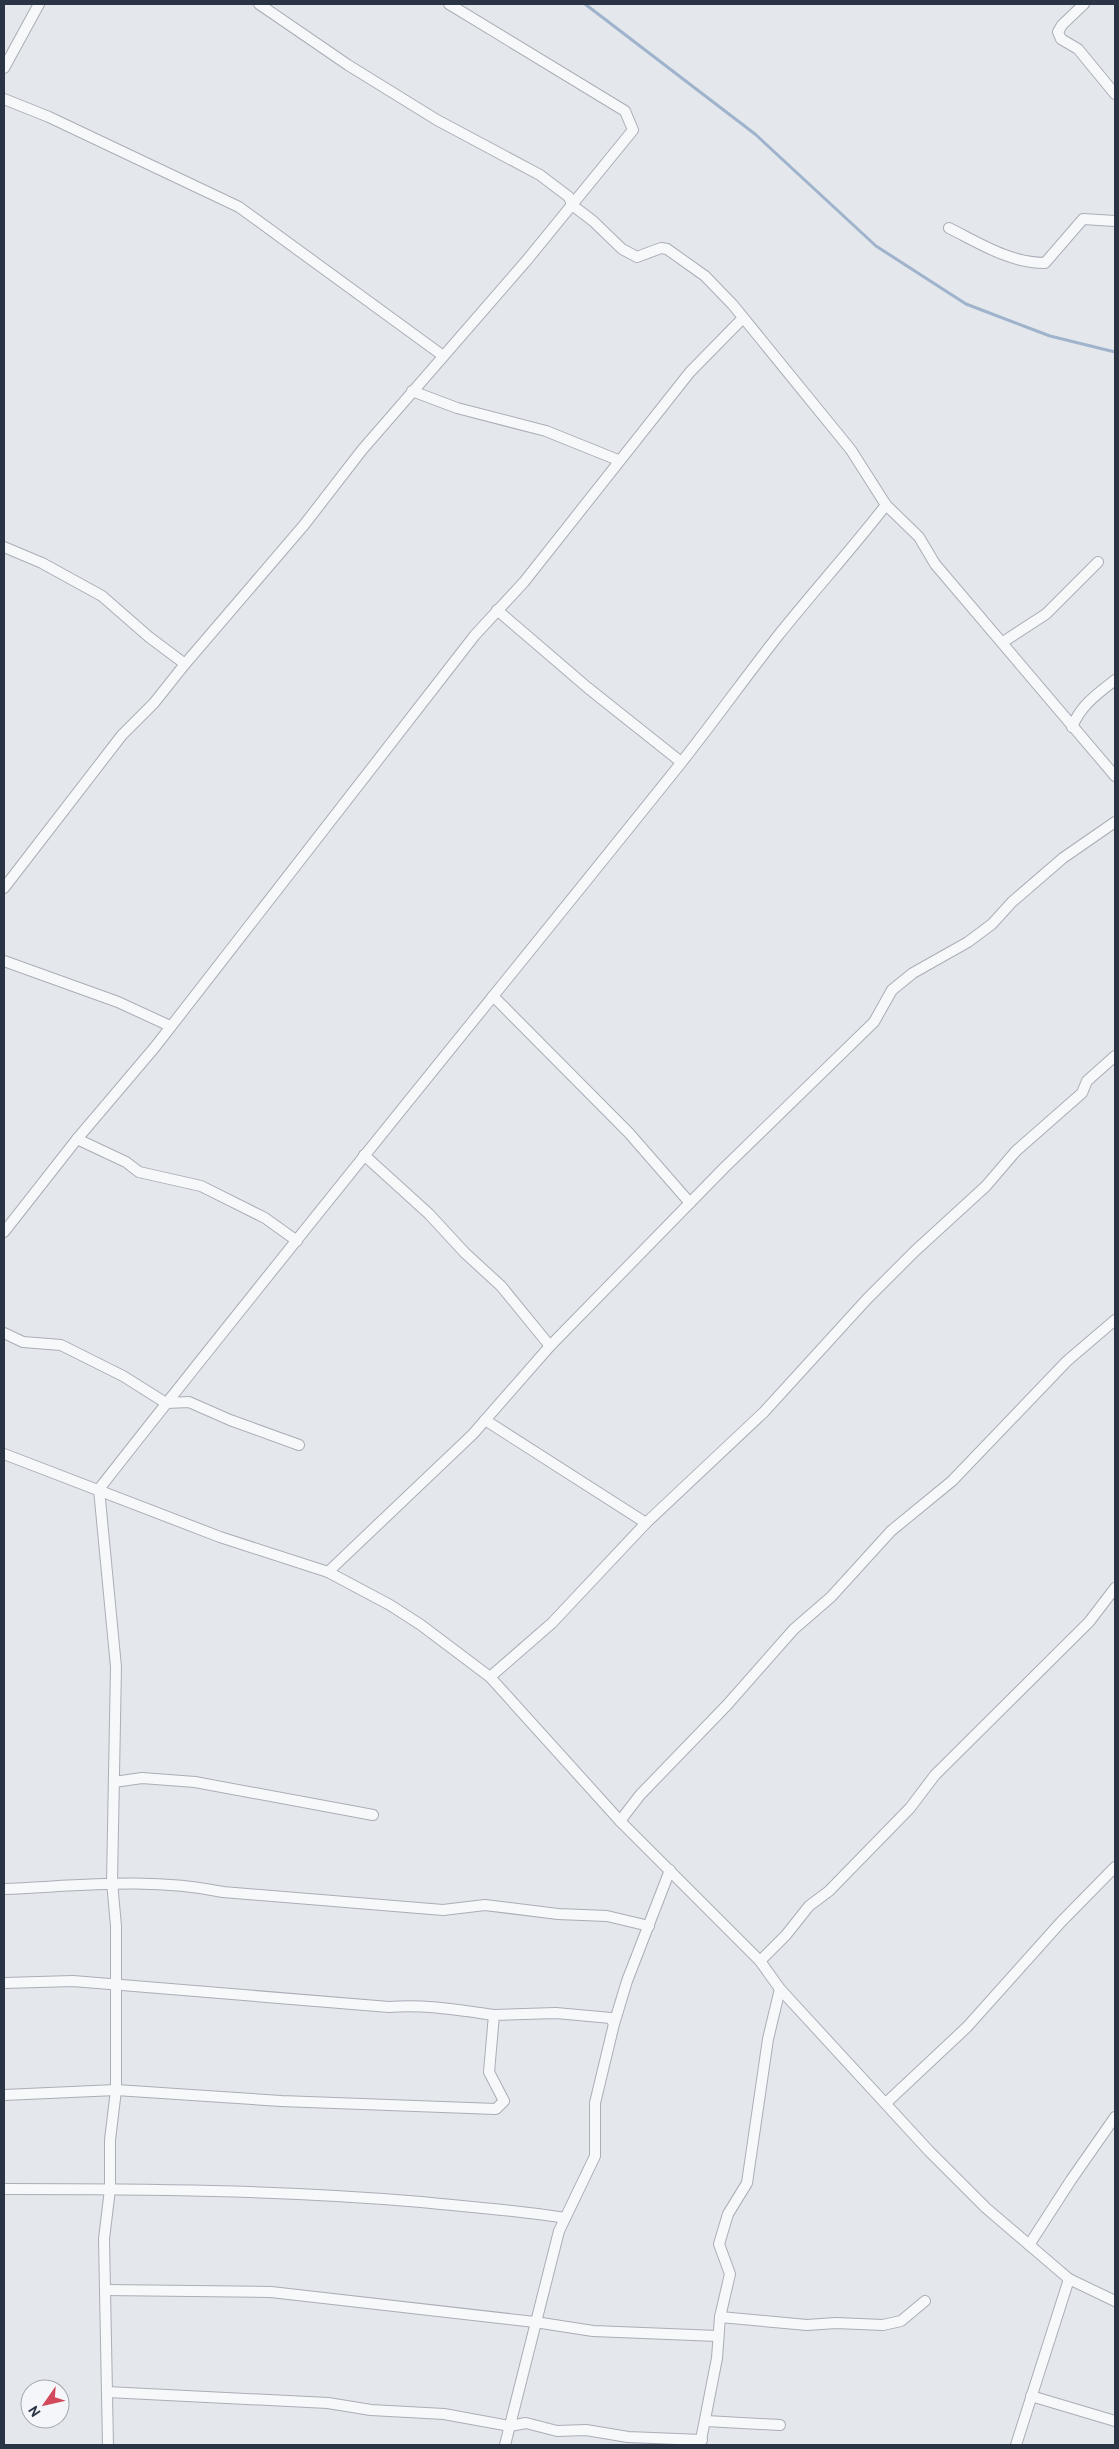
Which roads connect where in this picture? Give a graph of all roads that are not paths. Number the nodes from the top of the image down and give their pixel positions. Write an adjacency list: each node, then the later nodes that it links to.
1 (39, 4): 5 (street)
2 (259, 4): 8 (street)
3 (449, 4): 8 (street)
4 (1084, 4): 6 (street)
5 (4, 68)
6 (1115, 94)
7 (4, 99): 12 (street)
8 (572, 205): 11 (street); 12 (street)
9 (1115, 221): 10 (street)
10 (949, 228)
11 (743, 318): 14 (street); 15 (street)
12 (442, 356): 13 (street)
13 (412, 391): 14 (street); 20 (street)
14 (618, 460): 18 (street)
15 (886, 505): 19 (street); 23 (street)
16 (4, 547): 20 (street)
17 (1098, 562): 19 (street)
18 (497, 610): 23 (street); 29 (street)
19 (1003, 642): 22 (street)
20 (185, 664): 26 (street)
21 (1115, 680): 22 (street)
22 (1072, 727): 24 (street)
23 (682, 762): 28 (street)
24 (1115, 776)
25 (1115, 822): 33 (street)
26 (4, 888)
27 (4, 961): 29 (street)
28 (493, 996): 32 (street); 33 (street)
29 (170, 1026): 31 (street)
30 (1115, 1056): 44 (street)
31 (77, 1140): 34 (street); 35 (street)
32 (364, 1155): 35 (street); 38 (street)
33 (690, 1203): 38 (street)
34 (4, 1232)
35 (297, 1241): 39 (street)
36 (1115, 1320): 50 (street)
37 (4, 1334): 39 (street)
38 (550, 1346): 40 (street)
39 (166, 1403): 41 (street); 43 (street)
40 (485, 1420): 44 (street); 45 (street)
41 (299, 1445)
42 (4, 1454): 43 (street)
43 (99, 1490): 45 (street); 48 (street)
44 (646, 1523): 47 (street)
45 (328, 1572): 47 (street)
46 (1115, 1588): 56 (street)
47 (490, 1677): 50 (street)
48 (114, 1782): 49 (street); 53 (street)
49 (373, 1814)
50 (620, 1821): 52 (street)
51 (1115, 1867): 64 (street)
52 (670, 1870): 55 (street); 56 (street)
53 (112, 1882): 54 (street); 55 (street); 58 (street)
54 (4, 1889)
55 (649, 1926): 61 (street)
56 (760, 1961): 59 (street)
57 (4, 1983): 58 (street)
58 (117, 1985): 60 (street); 62 (street)
59 (780, 1989): 64 (street); 74 (street)
60 (494, 2015): 61 (street); 62 (street)
61 (614, 2024): 68 (street)
62 (116, 2090): 63 (street); 67 (street)
63 (4, 2095)
64 (886, 2103): 69 (street)
65 (1115, 2117): 69 (street)
66 (4, 2189): 67 (street)
67 (110, 2190): 68 (street); 71 (street)
68 (564, 2218): 75 (street)
69 (1029, 2245): 70 (street)
70 (1069, 2279): 73 (street); 78 (street)
71 (105, 2290): 75 (street); 77 (street)
72 (926, 2301): 74 (street)
73 (1115, 2301)
74 (720, 2316): 76 (street)
75 (536, 2322): 76 (street); 82 (street)
76 (718, 2336): 79 (street)
77 (107, 2392): 82 (street); 84 (street)
78 (1031, 2396): 80 (street); 86 (street)
79 (706, 2421): 81 (street); 83 (street)
80 (1115, 2421)
81 (780, 2425)
82 (510, 2426): 83 (street); 85 (street)
83 (701, 2443)
84 (108, 2445)
85 (505, 2445)
86 (1016, 2445)

